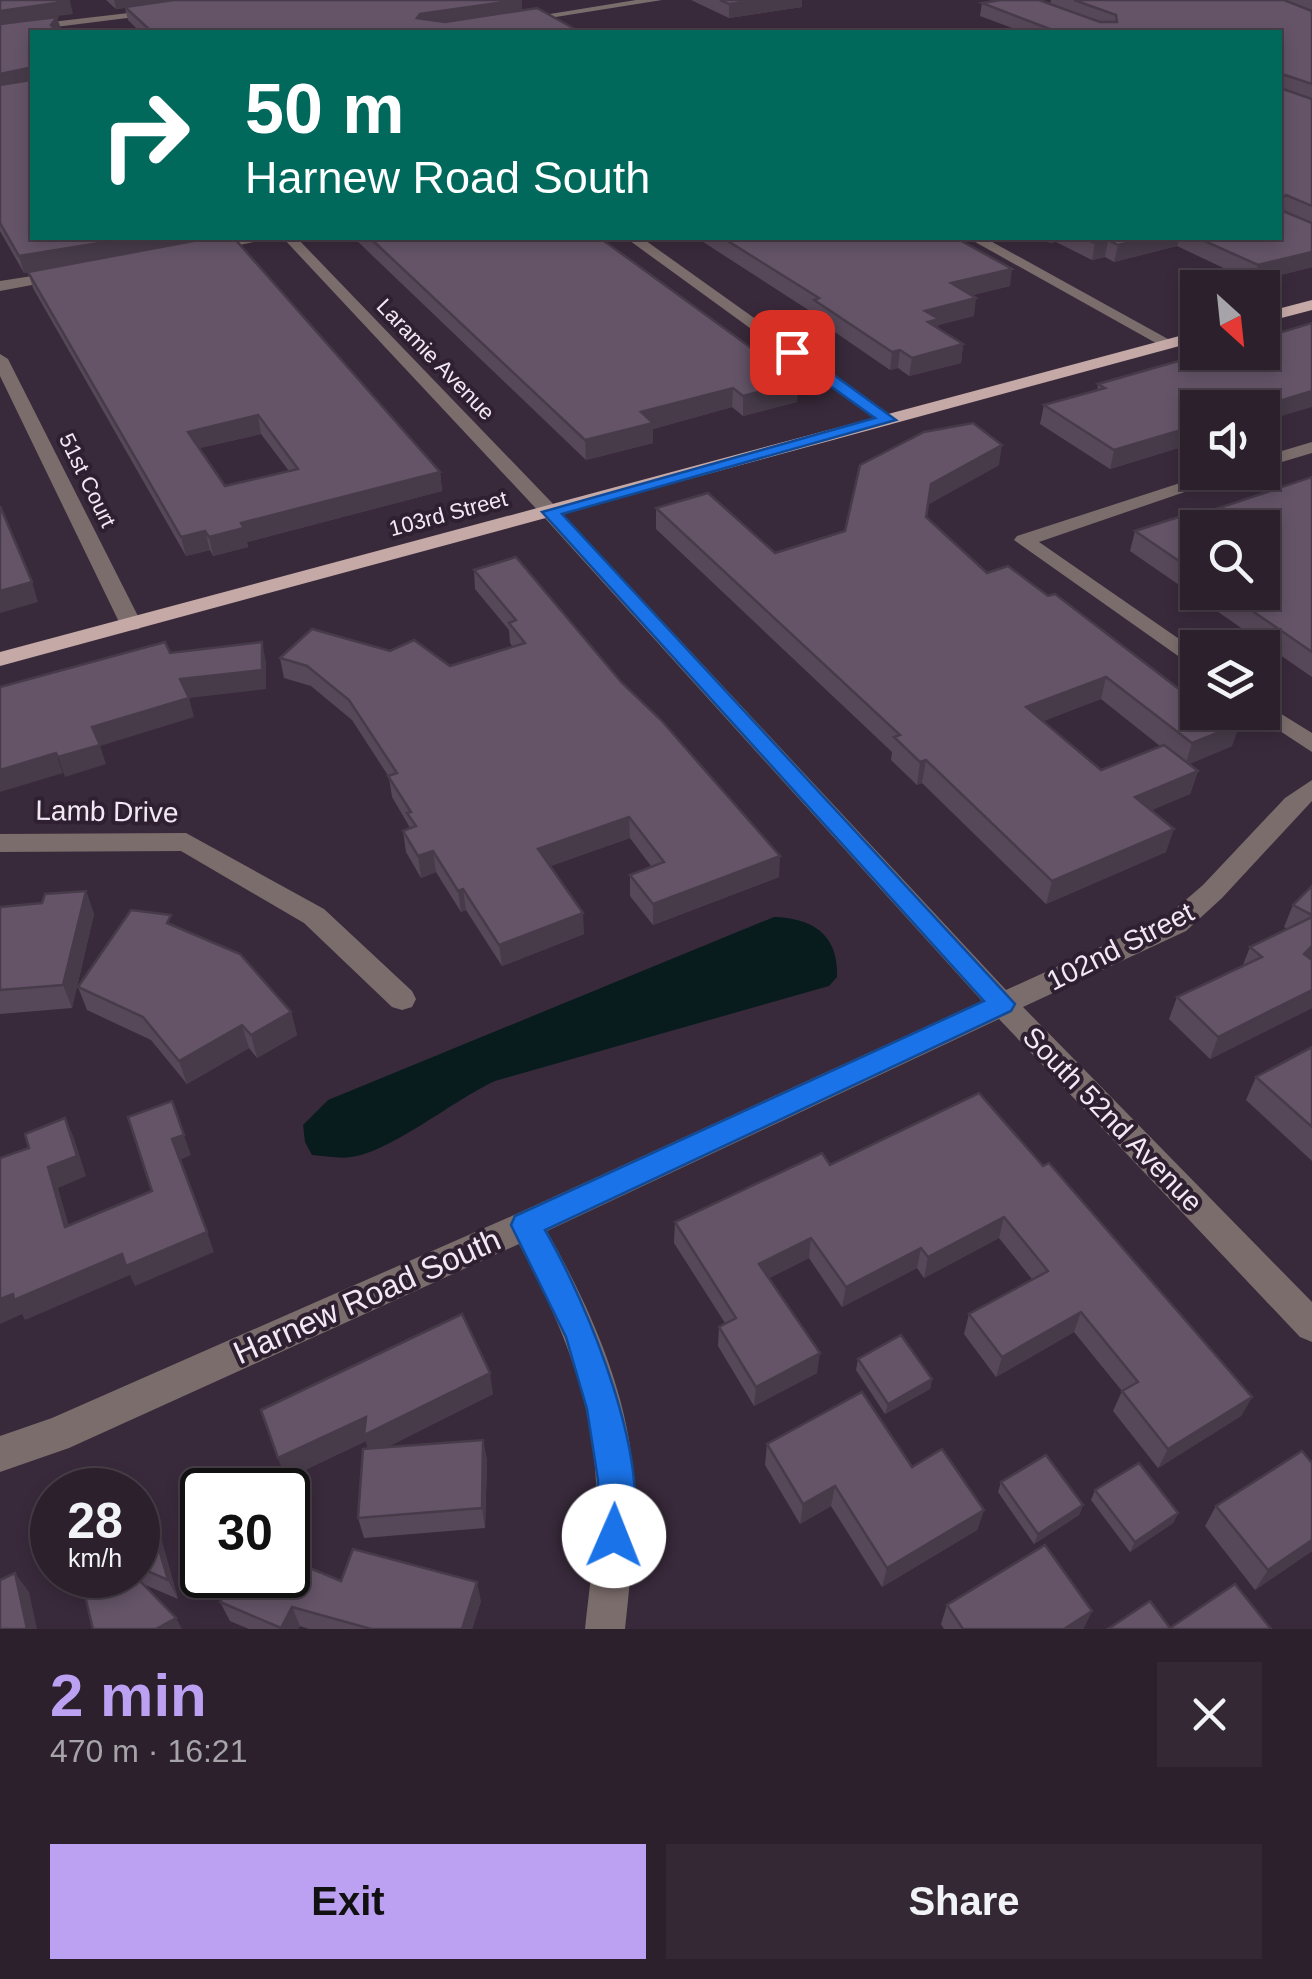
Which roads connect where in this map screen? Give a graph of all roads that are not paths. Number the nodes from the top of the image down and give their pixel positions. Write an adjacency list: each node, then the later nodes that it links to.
1 (542, 0): 5 (street)
2 (656, 0): 5 (street)
3 (172, 9): 6 (street)
4 (74, 10): 6 (street)
5 (565, 13): 7 (street)
6 (84, 20): 8 (street); 9 (street)
7 (501, 22)
8 (93, 30)
9 (0, 31)
10 (253, 240): 14 (street)
11 (292, 240): 26 (street, Laramie Avenue)
12 (636, 240): 22 (street)
13 (979, 240): 20 (street)
14 (195, 250)
15 (78, 272): 16 (street)
16 (0, 286)
17 (1312, 305): 18 (main road)
18 (1280, 313)
19 (1180, 341): 20 (main road, 103rd Street)
20 (1169, 344): 22 (main road, 103rd Street)
21 (0, 358): 27 (street, 51st Court)
22 (888, 420): 26 (main road, 103rd Street)
23 (1312, 448): 24 (street)
24 (1280, 458)
25 (1180, 489): 28 (street)
26 (550, 512): 27 (main road, 103rd Street); 35 (street, South 52nd Avenue)
27 (131, 624): 29 (main road, 103rd Street)
28 (1180, 650)
29 (0, 659)
30 (1280, 722): 31 (street)
31 (1312, 744)
32 (1312, 788): 35 (street, 102nd Street)
33 (0, 843): 34 (street, Lamb Drive)
34 (402, 1000)
35 (1002, 1004): 36 (street, Harnew Road South); 37 (street, South 52nd Avenue)
36 (526, 1225): 38 (street, Harnew Road South); 39 (street)
37 (1312, 1326)
38 (0, 1454)
39 (605, 1629)

